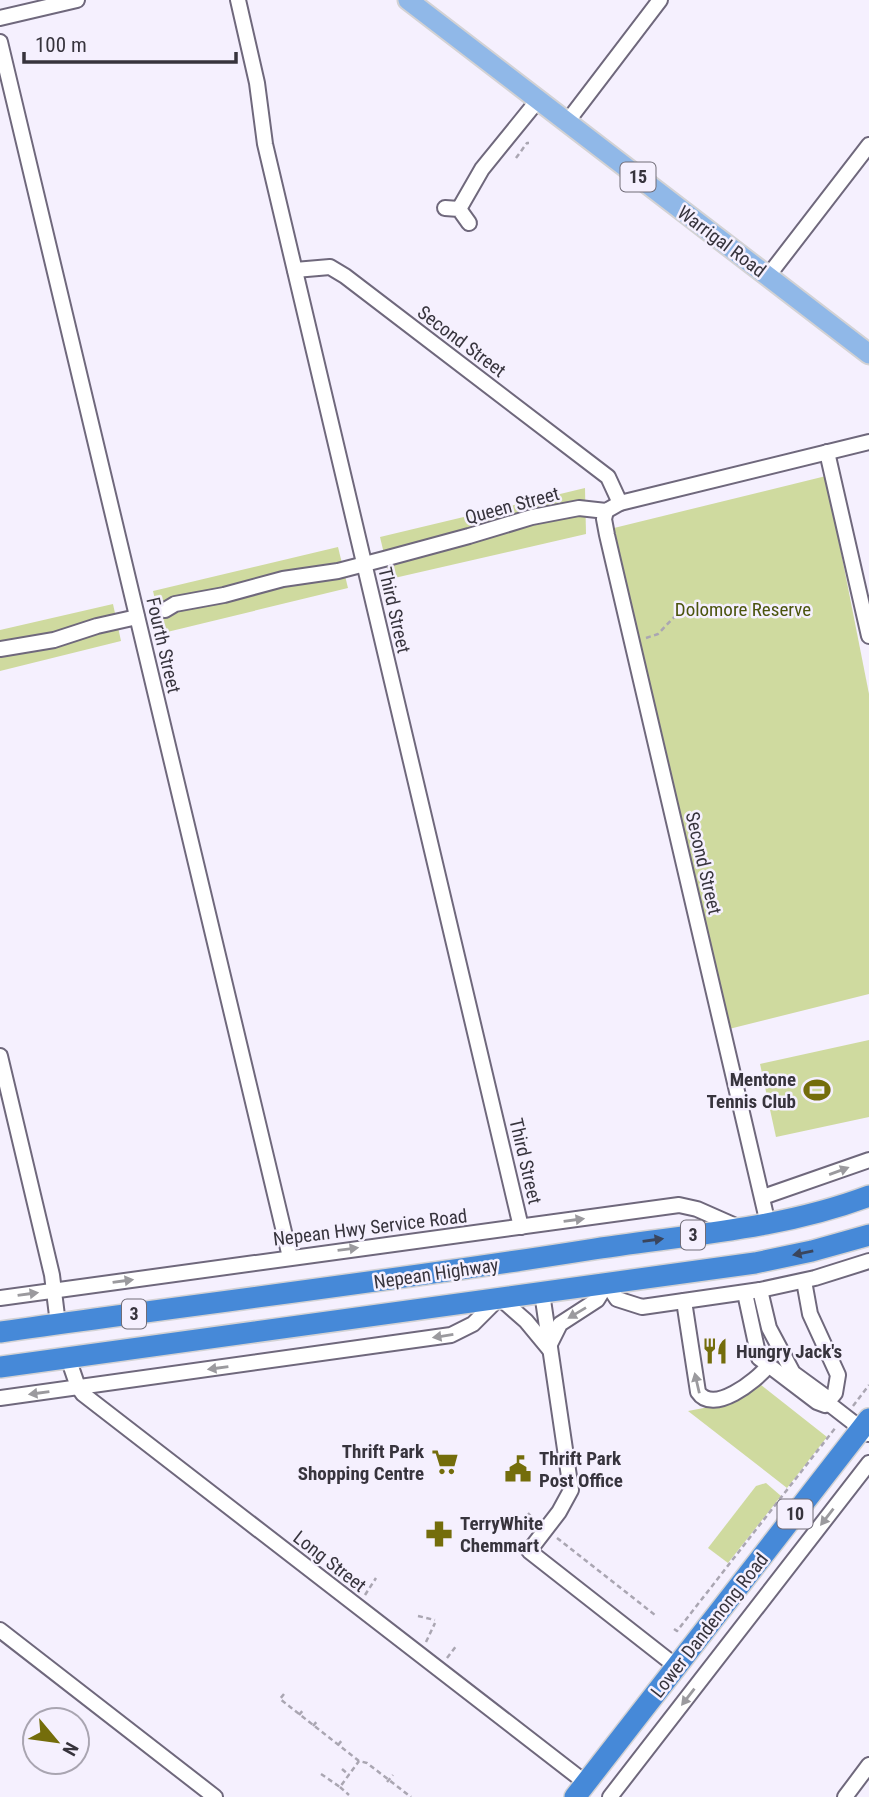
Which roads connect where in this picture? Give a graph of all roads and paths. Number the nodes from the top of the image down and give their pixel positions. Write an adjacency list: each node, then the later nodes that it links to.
1 (77, 0): 5 (street)
2 (237, 0): 13 (street, Third Street)
3 (408, 0): 7 (main road, Warrigal Road / 15)
4 (660, 0): 8 (street)
5 (0, 18)
6 (0, 42): 23 (street, Fourth Street)
7 (538, 100): 8 (main road, Warrigal Road / 15); 12 (street)
8 (567, 122): 14 (main road, Warrigal Road / 15)
9 (529, 143): 11 (path)
10 (869, 145): 14 (street)
11 (516, 158)
12 (469, 223)
13 (295, 270): 18 (street, Second Street); 20 (street, Third Street)
14 (768, 276): 15 (main road, Warrigal Road / 15)
15 (869, 354)
16 (869, 442): 17 (street)
17 (827, 452): 18 (street); 24 (street)
18 (620, 503): 19 (street)
19 (606, 511): 20 (street, Queen Street); 25 (street, Second Street)
20 (365, 564): 22 (street, Queen Street); 32 (street, Third Street)
21 (675, 609): 25 (path)
22 (165, 610)
23 (137, 617): 26 (street); 36 (street, Fourth Street)
24 (869, 636)
25 (632, 642): 30 (street, Second Street)
26 (0, 649)
27 (0, 1056): 41 (street)
28 (869, 1160): 30 (street, one-way to 28)
29 (869, 1196): 31 (highway, Nepean Highway / 3)
30 (763, 1197): 31 (street, Second Street)
31 (768, 1224): 33 (highway, Nepean Highway / 3)
32 (521, 1227): 33 (street, Nepean Hwy Service Road, one-way to 33); 36 (street, Nepean Hwy Service Road, one-way to 32)
33 (741, 1229): 37 (highway, Nepean Highway / 3, one-way to 33)
34 (869, 1234): 35 (highway, Nepean Highway / 3)
35 (836, 1245): 38 (street); 40 (highway, Nepean Highway / 3, one-way to 40)
36 (290, 1257): 41 (street, Nepean Hwy Service Road, one-way to 36)
37 (537, 1258): 43 (highway); 48 (highway, Nepean Highway / 3)
38 (869, 1260): 39 (street)
39 (804, 1281): 42 (street); 58 (street)
40 (607, 1284): 43 (highway, Nepean Highway / 3); 47 (street); 50 (street, one-way to 50)
41 (55, 1290): 45 (street, Nepean Hwy Service Road, one-way to 41); 48 (street)
42 (760, 1290): 44 (street); 58 (street)
43 (542, 1293): 46 (highway, Nepean Highway / 3); 50 (street)
44 (745, 1293): 47 (street); 53 (street)
45 (0, 1298)
46 (500, 1299): 50 (street); 51 (highway, Nepean Highway / 3); 56 (street, one-way to 56)
47 (684, 1301): 53 (street, one-way to 47)
48 (58, 1324): 49 (highway, Nepean Highway / 3); 51 (highway)
49 (0, 1332)
50 (550, 1348): 73 (street)
51 (105, 1353): 52 (highway, Nepean Highway / 3)
52 (68, 1358): 54 (highway, Nepean Highway / 3); 56 (street, Long Street)
53 (768, 1366): 58 (street)
54 (0, 1367)
55 (869, 1385): 59 (path)
56 (78, 1387): 57 (street, one-way to 57); 100 (street, Long Street)
57 (0, 1398)
58 (829, 1401): 59 (street)
59 (861, 1425): 68 (path); 73 (highway, Lower Dandenong Road / 10)
60 (869, 1463): 104 (street, Lower Dandenong Road, one-way to 104)
61 (528, 1513): 62 (path)
62 (540, 1525)
63 (551, 1534): 66 (path)
64 (376, 1578): 65 (path)
65 (365, 1595)
66 (655, 1615)
67 (418, 1616): 70 (path)
68 (674, 1629)
69 (0, 1630): 102 (street)
70 (426, 1642)
71 (457, 1645): 72 (path)
72 (447, 1658)
73 (677, 1667): 100 (highway, Lower Dandenong Road / 10)
74 (284, 1694): 75 (path)
75 (284, 1703): 76 (path); 78 (path)
76 (282, 1708)
77 (304, 1709): 78 (path)
78 (299, 1714): 79 (path); 81 (path)
79 (295, 1718)
80 (317, 1720): 83 (path)
81 (307, 1721): 82 (path); 83 (path)
82 (304, 1725)
83 (313, 1726): 84 (path)
84 (320, 1731): 85 (path); 87 (path)
85 (316, 1735)
86 (343, 1739): 89 (path)
87 (333, 1741): 88 (path); 89 (path)
88 (330, 1745)
89 (338, 1745): 91 (path)
90 (370, 1757): 92 (path)
91 (359, 1761): 92 (path); 96 (path)
92 (366, 1763): 98 (path)
93 (869, 1765): 105 (street)
94 (342, 1769): 96 (path)
95 (321, 1774): 99 (path)
96 (349, 1774): 99 (path)
97 (393, 1775): 98 (path)
98 (388, 1781): 103 (path)
99 (340, 1787): 101 (path)
100 (581, 1790)
101 (349, 1795)
102 (215, 1797)
103 (411, 1797)
104 (610, 1797)
105 (845, 1797)

